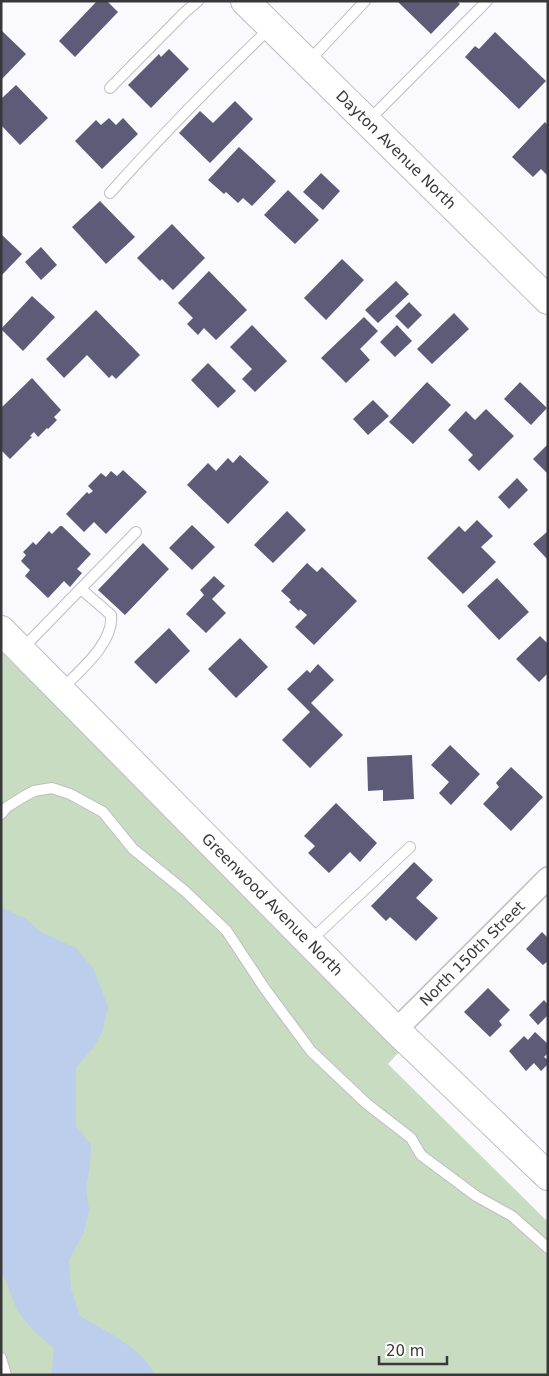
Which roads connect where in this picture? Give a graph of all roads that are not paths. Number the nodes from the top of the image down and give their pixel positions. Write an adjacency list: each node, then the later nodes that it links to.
1 (198, 1): 7 (lane)
2 (245, 1): 5 (street, Dayton Avenue North)
3 (366, 1): 6 (lane)
4 (487, 1): 8 (lane)
5 (271, 27): 6 (street, Dayton Avenue North); 9 (lane)
6 (307, 63): 8 (street, Dayton Avenue North)
7 (110, 88)
8 (367, 122): 10 (street, Dayton Avenue North)
9 (110, 193)
10 (547, 298)
11 (136, 532): 12 (lane)
12 (81, 589): 14 (lane); 15 (lane)
13 (1, 630): 14 (street, Greenwood Avenue North)
14 (21, 650): 15 (street, Greenwood Avenue North)
15 (61, 690): 19 (street, Greenwood Avenue North)
16 (1, 814): 22 (lane)
17 (410, 847): 19 (lane)
18 (548, 878): 20 (street, North 150th Street)
19 (309, 942): 20 (street, Greenwood Avenue North)
20 (396, 1030): 21 (street, Greenwood Avenue North)
21 (548, 1176)
22 (548, 1248)
23 (1, 1358): 24 (lane)
24 (6, 1375)

